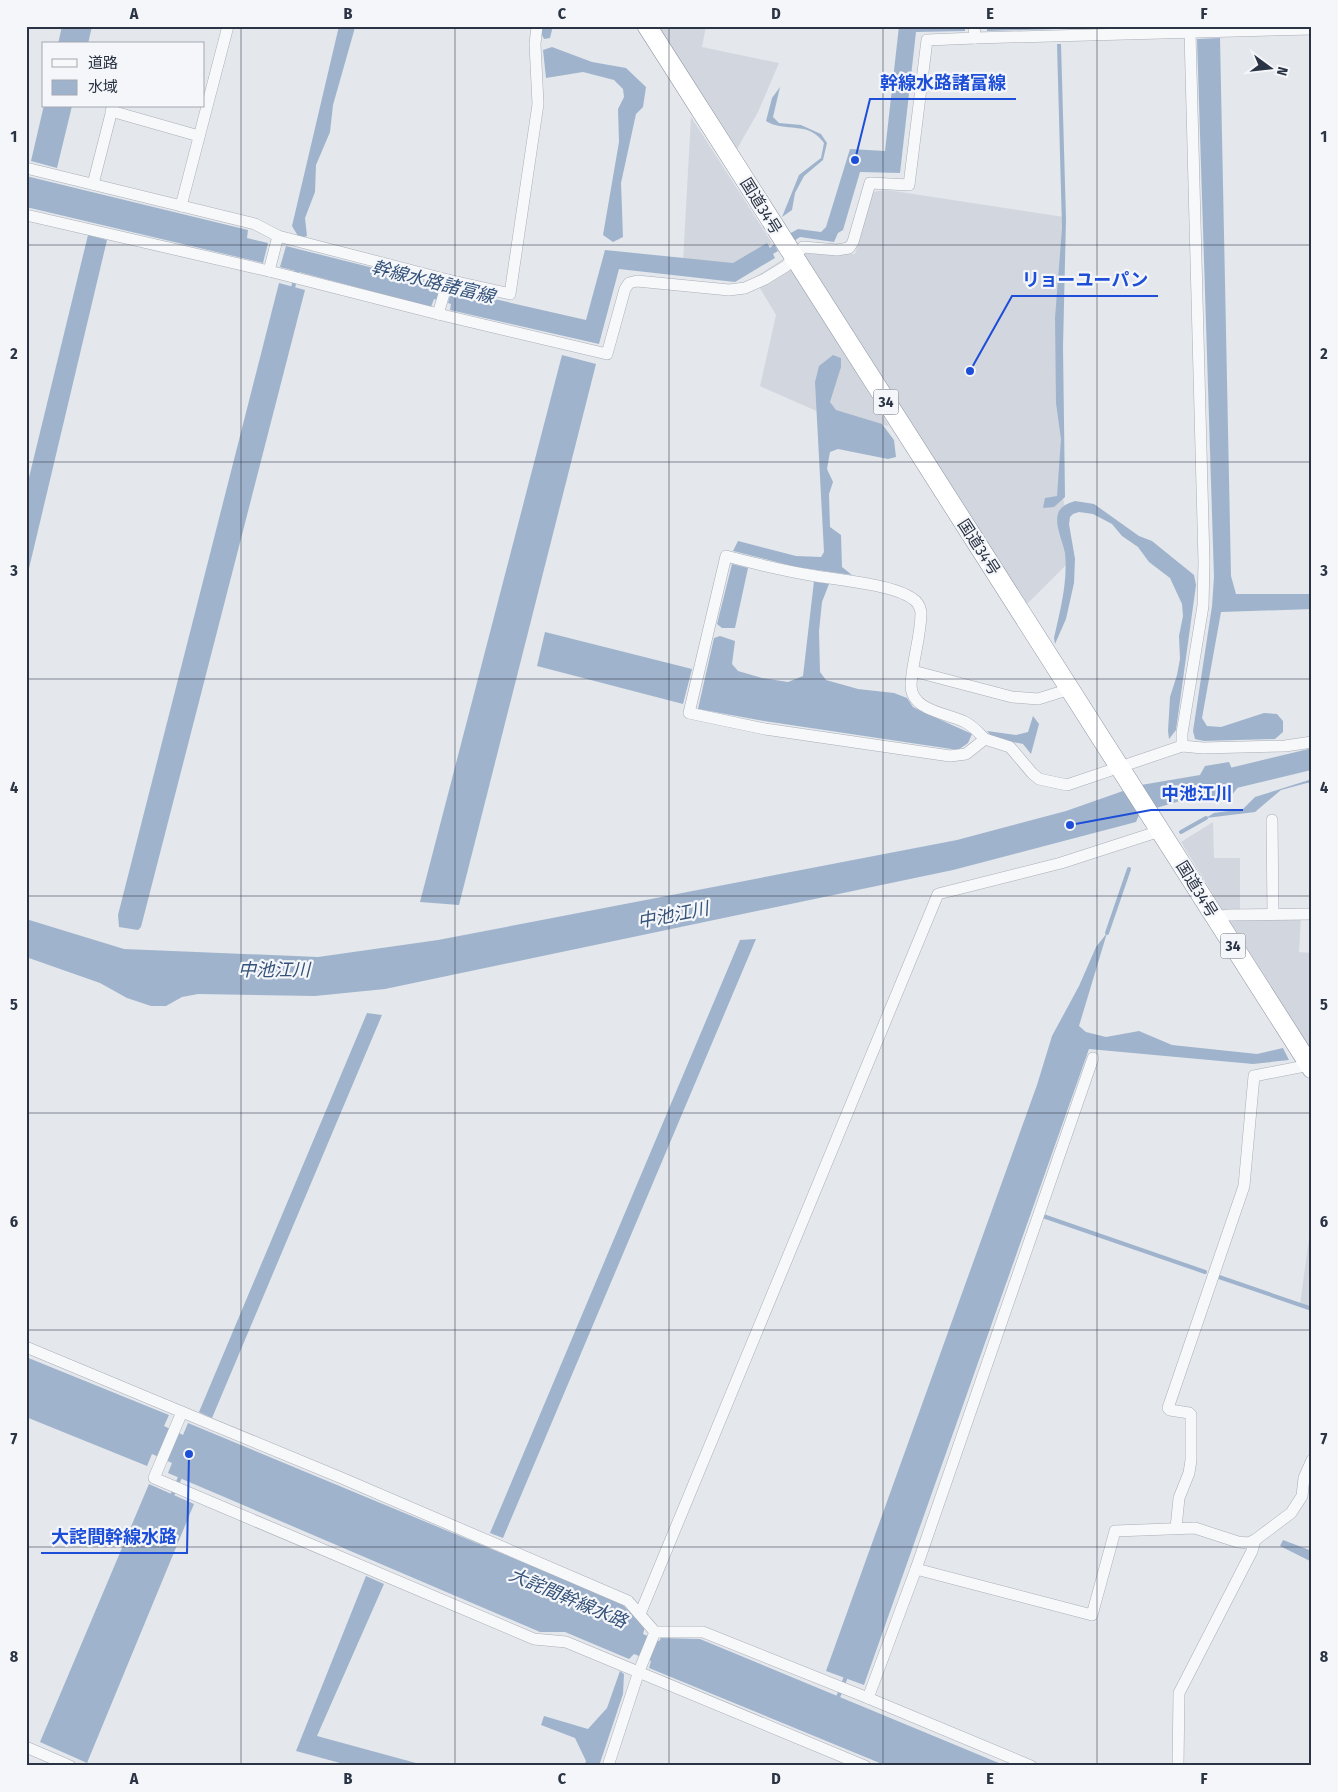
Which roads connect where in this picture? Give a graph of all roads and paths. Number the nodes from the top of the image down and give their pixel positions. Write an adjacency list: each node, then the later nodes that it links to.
1 (228, 26): 8 (street)
2 (537, 26): 16 (street)
3 (647, 26): 14 (highway, 国道34号 / 34)
4 (1312, 29): 6 (street)
5 (974, 31): 6 (street); 14 (street)
6 (1190, 33): 22 (street)
7 (112, 108): 8 (street); 10 (street)
8 (199, 136): 11 (street)
9 (26, 168): 10 (street)
10 (93, 184): 11 (street)
11 (182, 206): 13 (street)
12 (26, 215): 15 (street)
13 (278, 236): 15 (street); 16 (street)
14 (793, 256): 17 (street); 19 (highway, 国道34号 / 34)
15 (270, 267): 17 (street)
16 (446, 285): 17 (street)
17 (440, 309)
18 (913, 671): 19 (street); 20 (street); 20 (street)
19 (1070, 689): 23 (highway, 国道34号 / 34)
20 (985, 739): 23 (street)
21 (1312, 742): 22 (street)
22 (1182, 746): 23 (street)
23 (1123, 772): 25 (highway, 国道34号 / 34)
24 (1272, 820): 26 (street)
25 (1158, 826): 28 (highway, 国道34号 / 34); 37 (street)
26 (1274, 914): 27 (street); 28 (street)
27 (1312, 914)
28 (1214, 917): 30 (highway, 国道34号 / 34)
29 (1093, 1058): 36 (street)
30 (1311, 1067): 34 (street)
31 (26, 1347): 32 (street)
32 (182, 1412): 37 (street); 39 (street)
33 (1312, 1460): 35 (street)
34 (1176, 1528): 35 (street); 36 (street)
35 (1255, 1540): 46 (street)
36 (916, 1569): 40 (street)
37 (640, 1614): 38 (street)
38 (655, 1632): 39 (street); 40 (street)
39 (641, 1666): 43 (street); 44 (street)
40 (868, 1698): 45 (street)
41 (26, 1748): 42 (street)
42 (64, 1763)
43 (608, 1766)
44 (865, 1766)
45 (1030, 1766)
46 (1178, 1766)

